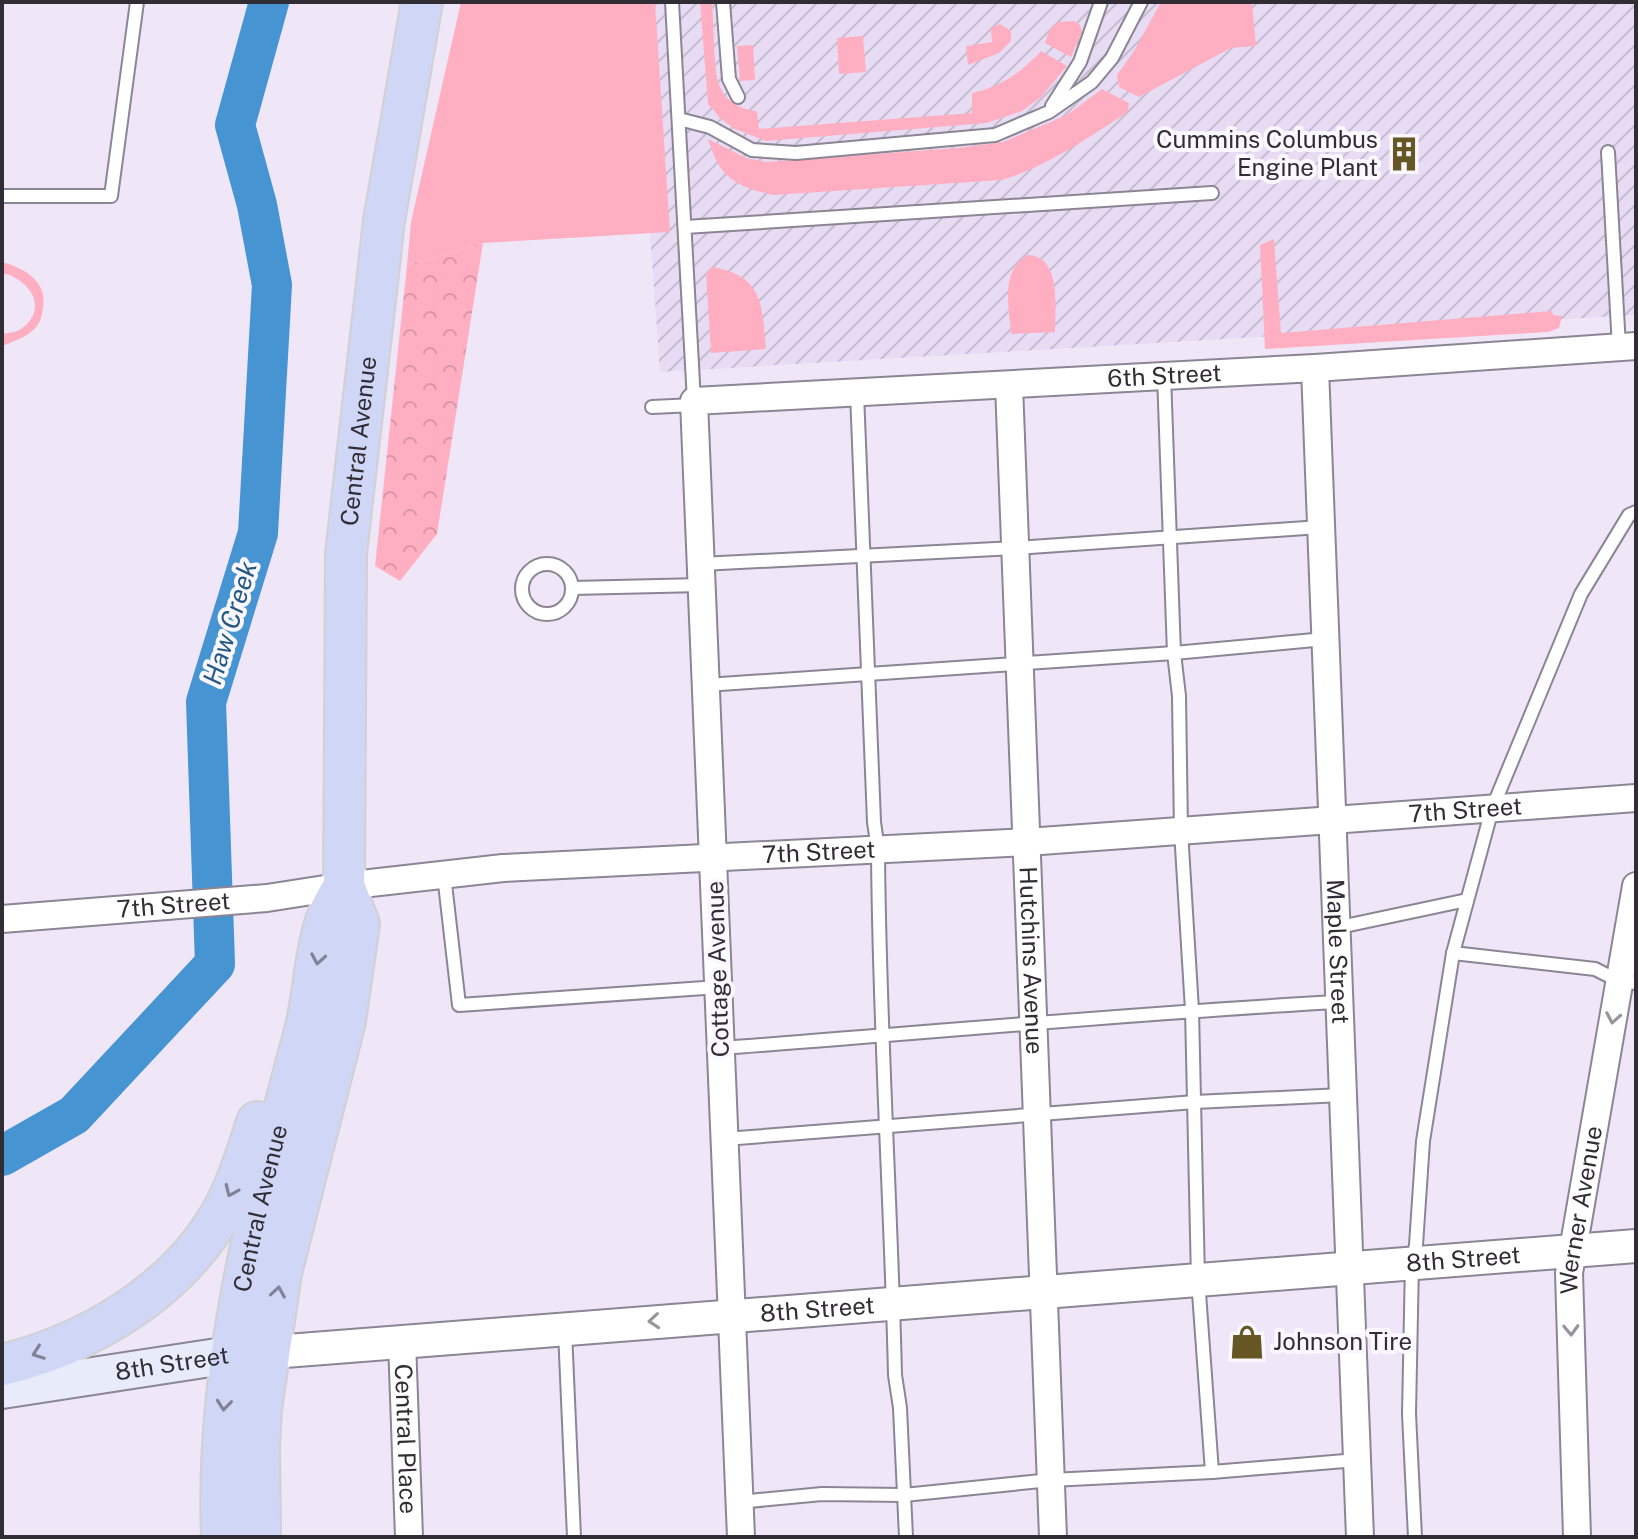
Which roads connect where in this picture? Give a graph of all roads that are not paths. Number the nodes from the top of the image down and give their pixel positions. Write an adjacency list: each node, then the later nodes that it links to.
1 (137, 2): 12 (lane)
2 (422, 2): 41 (main road, Central Avenue)
3 (672, 2): 9 (lane)
4 (723, 2): 7 (lane)
5 (1101, 2): 8 (lane)
6 (1141, 2): 8 (lane)
7 (738, 97)
8 (1049, 112): 9 (lane)
9 (679, 119): 13 (lane)
10 (1608, 152): 14 (lane)
11 (1212, 193): 13 (lane)
12 (2, 196)
13 (685, 227): 19 (lane)
14 (1628, 347): 15 (street, 6th Street)
15 (1315, 368): 16 (street, 6th Street); 22 (street, Maple Street)
16 (1164, 375): 17 (street, 6th Street); 23 (lane)
17 (1009, 385): 18 (street, 6th Street); 24 (street, Hutchins Avenue)
18 (857, 393): 19 (street, 6th Street); 25 (lane)
19 (694, 403): 20 (lane); 26 (street, Cottage Avenue)
20 (652, 407)
21 (1636, 512): 34 (lane)
22 (1320, 527): 23 (lane); 28 (street, Maple Street)
23 (1170, 536): 24 (lane); 29 (lane)
24 (1015, 548): 25 (lane); 30 (street, Hutchins Avenue)
25 (863, 556): 26 (lane); 31 (lane)
26 (702, 574): 27 (lane); 32 (street, Cottage Avenue)
27 (572, 588): 27 (lane)
28 (1325, 639): 29 (lane); 35 (street, Maple Street)
29 (1174, 653): 30 (lane); 36 (lane)
30 (1020, 663): 31 (lane); 37 (street, Hutchins Avenue)
31 (870, 674): 32 (lane); 38 (lane)
32 (706, 685): 39 (street, Cottage Avenue)
33 (1636, 798): 34 (street, 7th Street)
34 (1492, 809): 35 (street, 7th Street); 43 (lane)
35 (1331, 820): 36 (street, 7th Street); 45 (street, Maple Street)
36 (1181, 831): 37 (street, 7th Street); 50 (lane)
37 (1027, 842): 38 (street, 7th Street); 52 (street, Hutchins Avenue)
38 (878, 850): 39 (street, 7th Street); 53 (lane)
39 (714, 860): 40 (street, 7th Street); 48 (street, Cottage Avenue)
40 (444, 875): 41 (street, 7th Street); 48 (lane)
41 (344, 886): 44 (street, 7th Street); 51 (main road, Central Avenue, one-way to 51); 70 (main road, Central Avenue, one-way to 41)
42 (1636, 886): 47 (street, Werner Avenue)
43 (1467, 900): 45 (lane); 46 (lane)
44 (2, 919)
45 (1335, 928): 49 (street, Maple Street)
46 (1453, 953): 47 (lane); 62 (lane)
47 (1628, 982): 61 (street, Werner Avenue, one-way to 61)
48 (719, 987): 54 (street, Cottage Avenue)
49 (1338, 1002): 50 (lane); 55 (street, Maple Street)
50 (1192, 1010): 52 (lane); 56 (lane)
51 (307, 1021): 71 (main road, Central Avenue); 72 (main road, one-way to 72)
52 (1033, 1025): 53 (lane); 57 (street, Hutchins Avenue)
53 (882, 1036): 54 (lane); 58 (lane)
54 (721, 1048): 59 (street, Cottage Avenue)
55 (1342, 1095): 56 (lane); 63 (street, Maple Street)
56 (1195, 1102): 57 (lane); 64 (lane)
57 (1037, 1117): 58 (lane); 65 (street, Hutchins Avenue)
58 (888, 1128): 59 (lane); 66 (lane)
59 (725, 1139): 67 (street, Cottage Avenue)
60 (1636, 1246): 61 (street, 8th Street)
61 (1572, 1251): 62 (street, 8th Street); 88 (street, Werner Avenue, one-way to 88)
62 (1412, 1263): 63 (street, 8th Street); 87 (lane)
63 (1349, 1268): 64 (street, 8th Street); 74 (street, Maple Street)
64 (1198, 1279): 65 (street, 8th Street); 75 (lane)
65 (1043, 1291): 66 (street, 8th Street); 76 (street, Hutchins Avenue)
66 (893, 1302): 67 (street, 8th Street); 77 (lane)
67 (731, 1315): 68 (street, 8th Street, one-way to 68); 78 (street, Cottage Avenue)
68 (565, 1328): 69 (street, 8th Street); 82 (lane)
69 (402, 1341): 70 (street, 8th Street); 81 (street, Central Place)
70 (269, 1352): 71 (street, 8th Street); 80 (main road, Central Avenue)
71 (230, 1355): 73 (main road, 8th Street); 79 (main road, Central Avenue, one-way to 79)
72 (2, 1365)
73 (2, 1390)
74 (1357, 1460): 75 (lane); 86 (street, Maple Street)
75 (1212, 1472): 76 (lane)
76 (1051, 1480): 77 (lane); 85 (street, Hutchins Avenue)
77 (904, 1495): 78 (lane); 84 (lane)
78 (739, 1502): 83 (street, Cottage Avenue)
79 (222, 1537)
80 (260, 1537)
81 (409, 1537)
82 (574, 1537)
83 (741, 1537)
84 (906, 1537)
85 (1053, 1537)
86 (1360, 1537)
87 (1415, 1537)
88 (1577, 1537)

